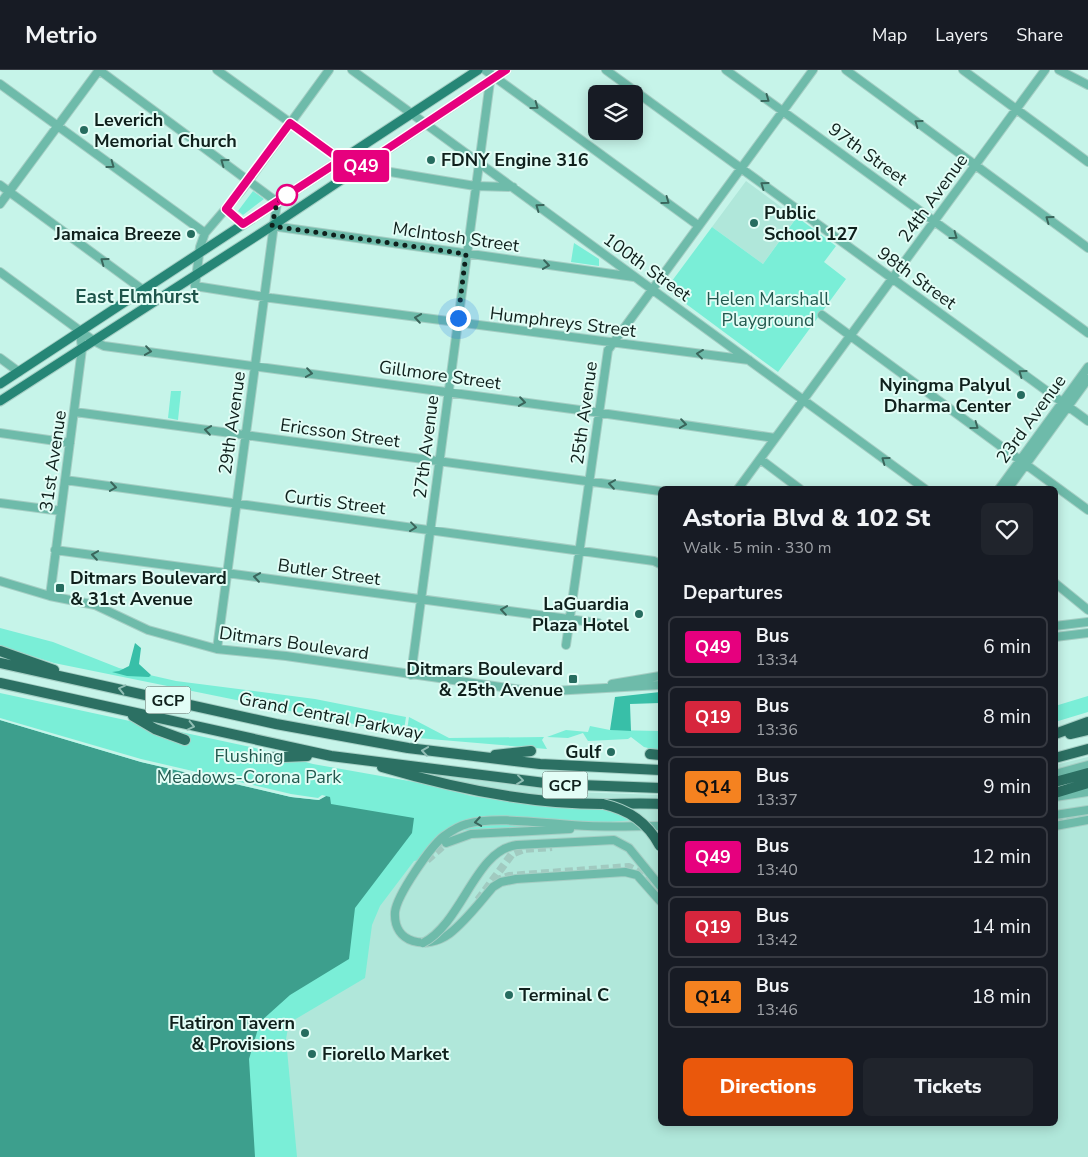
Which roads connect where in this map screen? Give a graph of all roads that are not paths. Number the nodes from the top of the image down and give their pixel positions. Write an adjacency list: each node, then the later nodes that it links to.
1 (99, 70): 22 (street); 31 (street, one-way to 1)
2 (217, 70): 20 (street)
3 (329, 70): 20 (street)
4 (352, 70): 19 (street, 100th Street)
5 (478, 70): 19 (main road)
6 (506, 70): 14 (main road)
7 (606, 70): 29 (street, 98th Street)
8 (726, 70): 18 (street, 97th Street, one-way to 18)
9 (814, 70): 18 (street, 25th Avenue)
10 (846, 70): 27 (street, one-way to 10)
11 (963, 70): 17 (street)
12 (1045, 70): 17 (street, 24th Avenue)
13 (1059, 70): 16 (street)
14 (490, 75): 21 (main road); 25 (street, 27th Avenue); 42 (street, one-way to 42)
15 (0, 84): 22 (street)
16 (1088, 86)
17 (1016, 109): 26 (street); 27 (street, 24th Avenue)
18 (783, 111): 29 (street, 25th Avenue); 39 (street, 97th Street)
19 (412, 113): 21 (street, 100th Street); 24 (main road)
20 (290, 123): 24 (street); 31 (street)
21 (426, 123): 23 (main road); 25 (street, 100th Street)
22 (57, 126): 35 (street); 43 (street, one-way to 43)
23 (382, 152): 28 (main road); 30 (street)
24 (341, 160): 28 (street); 36 (main road)
25 (478, 162): 33 (street, 27th Avenue); 34 (street, 100th Street)
26 (1088, 162)
27 (975, 165): 39 (street, 24th Avenue); 44 (street, one-way to 27)
28 (360, 167): 30 (street); 41 (main road)
29 (741, 168): 42 (street, 25th Avenue); 52 (street, 98th Street, one-way to 29)
30 (382, 171): 33 (street)
31 (249, 180): 36 (street); 38 (street)
32 (0, 185): 35 (street)
33 (475, 186): 34 (street); 46 (street, 27th Avenue)
34 (513, 187): 47 (street, 100th Street, one-way to 34)
35 (9, 192): 37 (street); 53 (street, one-way to 35)
36 (277, 202): 40 (main road); 41 (street, 29th Avenue)
37 (0, 204)
38 (226, 209): 40 (street); 43 (street)
39 (934, 222): 52 (street, 24th Avenue); 59 (street, 97th Street, one-way to 59)
40 (243, 224): 45 (main road)
41 (272, 226): 46 (street, McIntosh Street); 50 (main road); 55 (street, 29th Avenue)
42 (699, 226): 54 (street, 25th Avenue)
43 (205, 233): 45 (street)
44 (1088, 248)
45 (199, 250): 50 (street); 53 (main road)
46 (466, 254): 49 (street, McIntosh Street, one-way to 49); 57 (street, 27th Avenue)
47 (611, 260): 49 (street); 51 (street, 100th Street)
48 (0, 272): 58 (street)
49 (605, 273): 51 (street, McIntosh Street)
50 (197, 274): 55 (street, Humphreys Street); 61 (main road)
51 (635, 277): 54 (street, 100th Street)
52 (892, 278): 60 (street, 24th Avenue); 74 (street, 98th Street, one-way to 52)
53 (143, 290): 58 (main road)
54 (652, 290): 62 (street, 25th Avenue); 65 (street, 100th Street)
55 (264, 297): 57 (street, Humphreys Street, one-way to 55); 66 (street, 29th Avenue)
56 (822, 315): 60 (street)
57 (458, 323): 62 (street, Humphreys Street); 71 (street, 27th Avenue)
58 (80, 331): 61 (street); 63 (street, 31st Avenue); 68 (main road)
59 (1088, 334)
60 (850, 336): 72 (street, 24th Avenue); 84 (street, one-way to 84)
61 (97, 343): 63 (main road); 66 (street, Gillmore Street, one-way to 66)
62 (613, 344): 65 (street, Humphreys Street, one-way to 62); 76 (street, 25th Avenue)
63 (82, 349): 73 (main road); 75 (street, 31st Avenue)
64 (0, 358): 68 (street)
65 (749, 360): 72 (street, 100th Street)
66 (256, 366): 71 (street, Gillmore Street, one-way to 71); 79 (street, 29th Avenue)
67 (1088, 367): 74 (street, 23rd Avenue)
68 (19, 372): 70 (main road)
69 (1088, 379): 74 (street, 23rd Avenue)
70 (0, 384)
71 (449, 392): 76 (street, Gillmore Street, one-way to 76); 83 (street, 27th Avenue)
72 (803, 400): 80 (street, 24th Avenue); 89 (street, 100th Street, one-way to 72)
73 (0, 401)
74 (1065, 404): 77 (street, 98th Street); 84 (street, 23rd Avenue)
75 (75, 412): 79 (street, Ericsson Street, one-way to 75); 81 (street, 31st Avenue)
76 (600, 412): 80 (street, Gillmore Street, one-way to 80); 86 (street, 25th Avenue)
77 (1088, 421)
78 (0, 433): 81 (street)
79 (246, 435): 83 (street, Ericsson Street); 96 (street, 29th Avenue)
80 (775, 438): 82 (street, 24th Avenue)
81 (70, 443): 85 (street, 31st Avenue)
82 (760, 459): 87 (street, 24th Avenue); 88 (street)
83 (440, 462): 86 (street, Ericsson Street); 99 (street, 27th Avenue)
84 (1023, 462): 90 (street, 23rd Avenue); 91 (street, 23rd Avenue); 92 (street)
85 (64, 480): 96 (street, Curtis Street, one-way to 96); 98 (street, 31st Avenue)
86 (590, 481): 94 (street, Ericsson Street, one-way to 86); 101 (street, 25th Avenue)
87 (740, 486)
88 (796, 486)
89 (921, 486)
90 (1002, 486)
91 (1010, 486)
92 (1056, 486)
93 (1058, 488): 97 (street)
94 (658, 491)
95 (0, 503): 98 (street)
96 (236, 504): 99 (street, Curtis Street, one-way to 99); 103 (street, 29th Avenue)
97 (1088, 510)
98 (61, 511): 100 (street, 31st Avenue)
99 (431, 529): 101 (street, Curtis Street); 107 (street, 27th Avenue)
100 (55, 550): 103 (street, Butler Street, one-way to 100); 106 (street, 31st Avenue)
101 (580, 551): 102 (street, Curtis Street); 109 (street, 25th Avenue)
102 (658, 563)
103 (228, 573): 107 (street, Butler Street, one-way to 103); 116 (street, 29th Avenue)
104 (0, 581): 106 (street, Ditmars Boulevard)
105 (1058, 585): 108 (street)
106 (50, 596): 116 (street, Ditmars Boulevard)
107 (422, 599): 109 (street, Butler Street, one-way to 107); 119 (street, 27th Avenue)
108 (1088, 610)
109 (570, 619): 111 (street, Butler Street); 115 (street, 25th Avenue)
110 (1088, 622): 112 (street)
111 (598, 623)
112 (1058, 626)
113 (1088, 633): 114 (street)
114 (1058, 637)
115 (566, 645)
116 (217, 649): 119 (street, Ditmars Boulevard)
117 (0, 651): 121 (highway)
118 (0, 664): 121 (highway, Grand Central Parkway / GCP)
119 (411, 675): 124 (street, Ditmars Boulevard)
120 (658, 676): 124 (street, Ditmars Boulevard)
121 (81, 680): 134 (highway, Grand Central Parkway / GCP, one-way to 121)
122 (0, 683): 125 (highway, Grand Central Parkway / GCP)
123 (658, 685): 124 (street, Ditmars Boulevard)
124 (593, 688)
125 (126, 712): 130 (highway); 133 (highway, Grand Central Parkway / GCP, one-way to 133)
126 (1088, 722): 128 (highway)
127 (1088, 730): 129 (highway)
128 (1058, 735)
129 (1058, 735)
130 (185, 740)
131 (1088, 749): 135 (highway)
132 (531, 751): 134 (highway)
133 (331, 756): 136 (highway); 137 (highway, Grand Central Parkway / GCP)
134 (474, 757): 139 (highway, Grand Central Parkway / GCP)
135 (1058, 757)
136 (260, 758)
137 (354, 759): 144 (highway, Grand Central Parkway / GCP, one-way to 144); 148 (highway)
138 (1088, 765): 140 (street)
139 (658, 770)
140 (1058, 773)
141 (1088, 773): 142 (highway)
142 (1058, 781)
143 (1088, 783): 146 (highway)
144 (658, 788)
145 (1088, 792): 147 (street)
146 (1058, 794)
147 (1058, 795)
148 (602, 804): 149 (highway, bridge); 157 (highway, bridge)
149 (658, 804)
150 (1088, 810): 151 (street)
151 (1058, 815)
152 (1088, 820): 155 (street)
153 (590, 826): 154 (street); 156 (street); 160 (street, one-way to 160)
154 (658, 826)
155 (1058, 826)
156 (446, 843)
157 (658, 843)
158 (658, 884): 160 (street, bridge)
159 (658, 898): 160 (street)
160 (423, 944)

